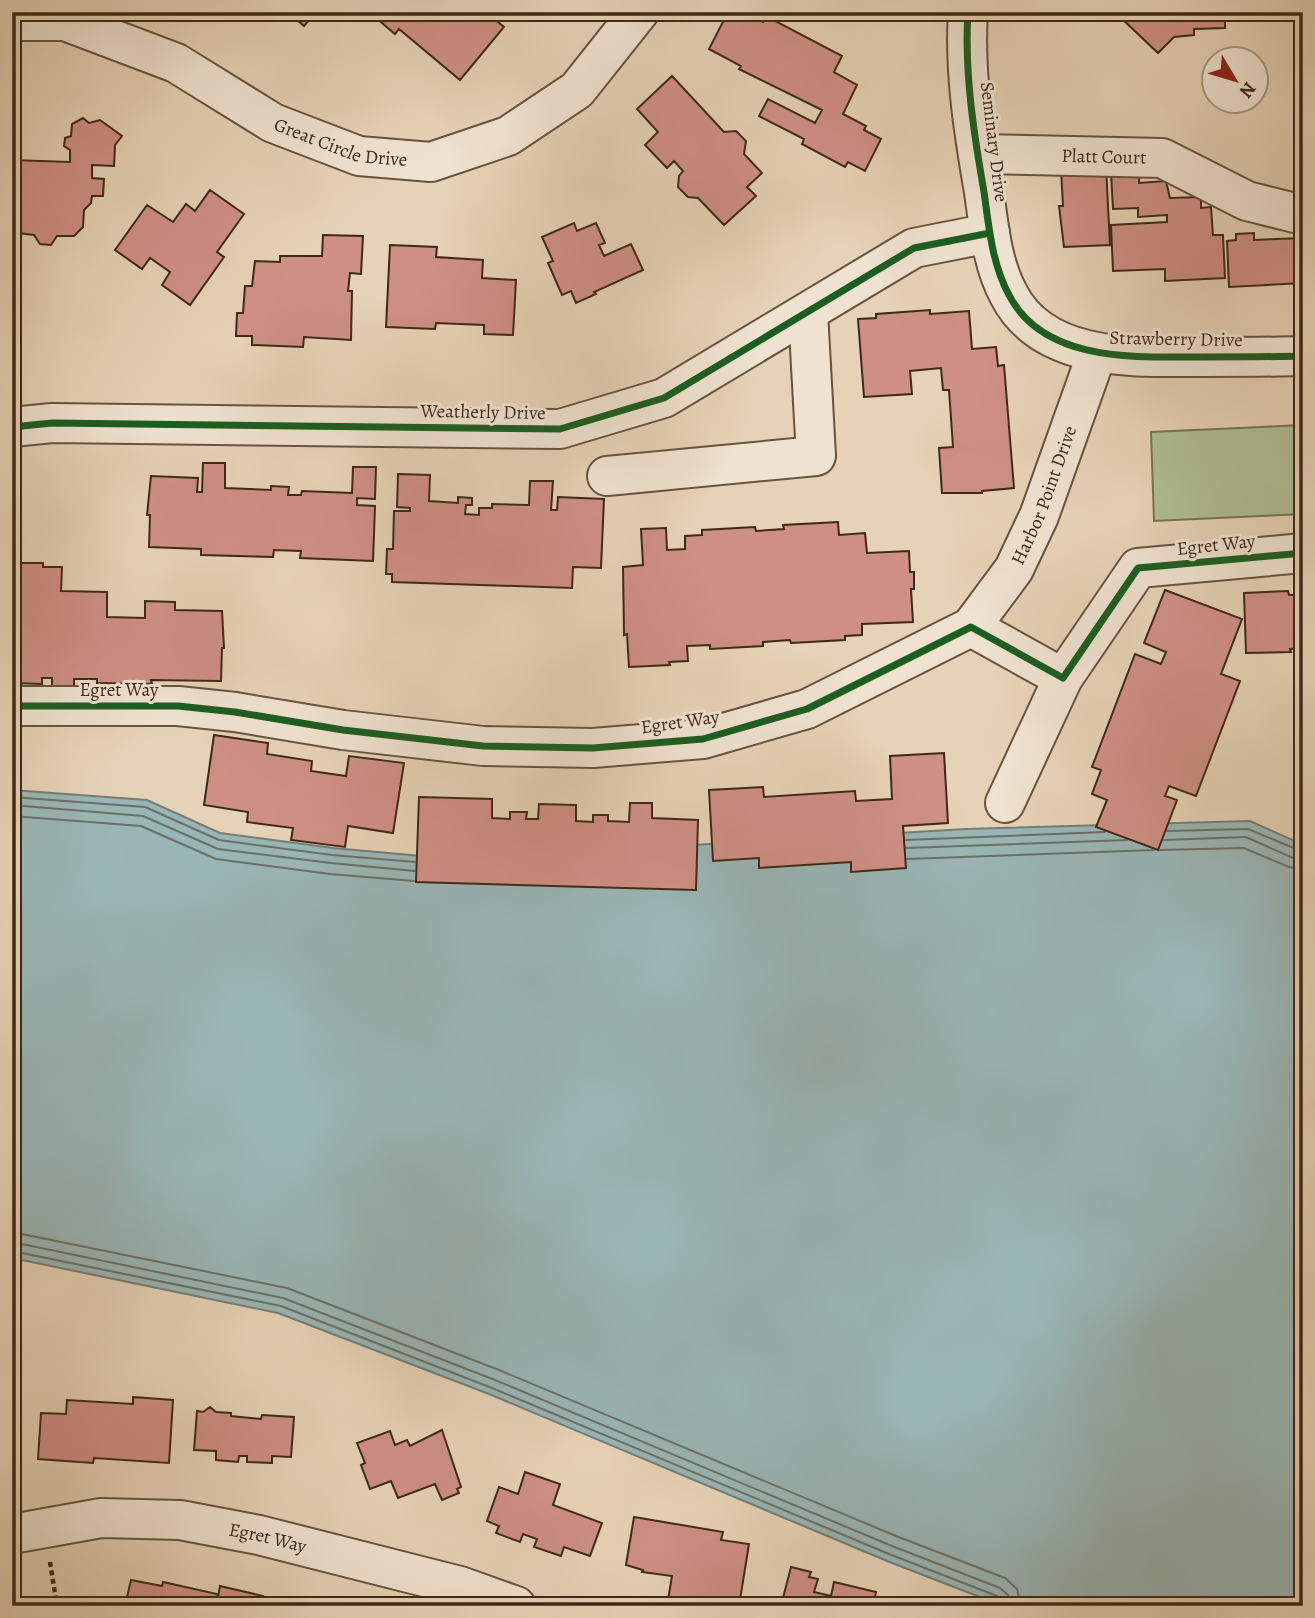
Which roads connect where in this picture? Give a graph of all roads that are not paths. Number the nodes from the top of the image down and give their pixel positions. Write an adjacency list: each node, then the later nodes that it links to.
1 (639, 12): 3 (street, Great Circle Drive)
2 (968, 12): 4 (street, Seminary Drive)
3 (12, 21)
4 (978, 154): 5 (street, Platt Court); 6 (street, Seminary Drive)
5 (1303, 215)
6 (990, 233): 7 (street, Weatherly Drive); 8 (street, Strawberry Drive)
7 (808, 312): 10 (street, Weatherly Drive); 11 (street)
8 (1097, 353): 9 (street, Strawberry Drive); 13 (street, Harbor Point Drive)
9 (1303, 356)
10 (12, 427)
11 (607, 476)
12 (1303, 552): 14 (street, Egret Way)
13 (971, 627): 14 (street); 15 (street, Egret Way)
14 (1063, 678): 16 (street)
15 (12, 706)
16 (1005, 803)
17 (12, 1534): 18 (street, Egret Way)
18 (516, 1606)

